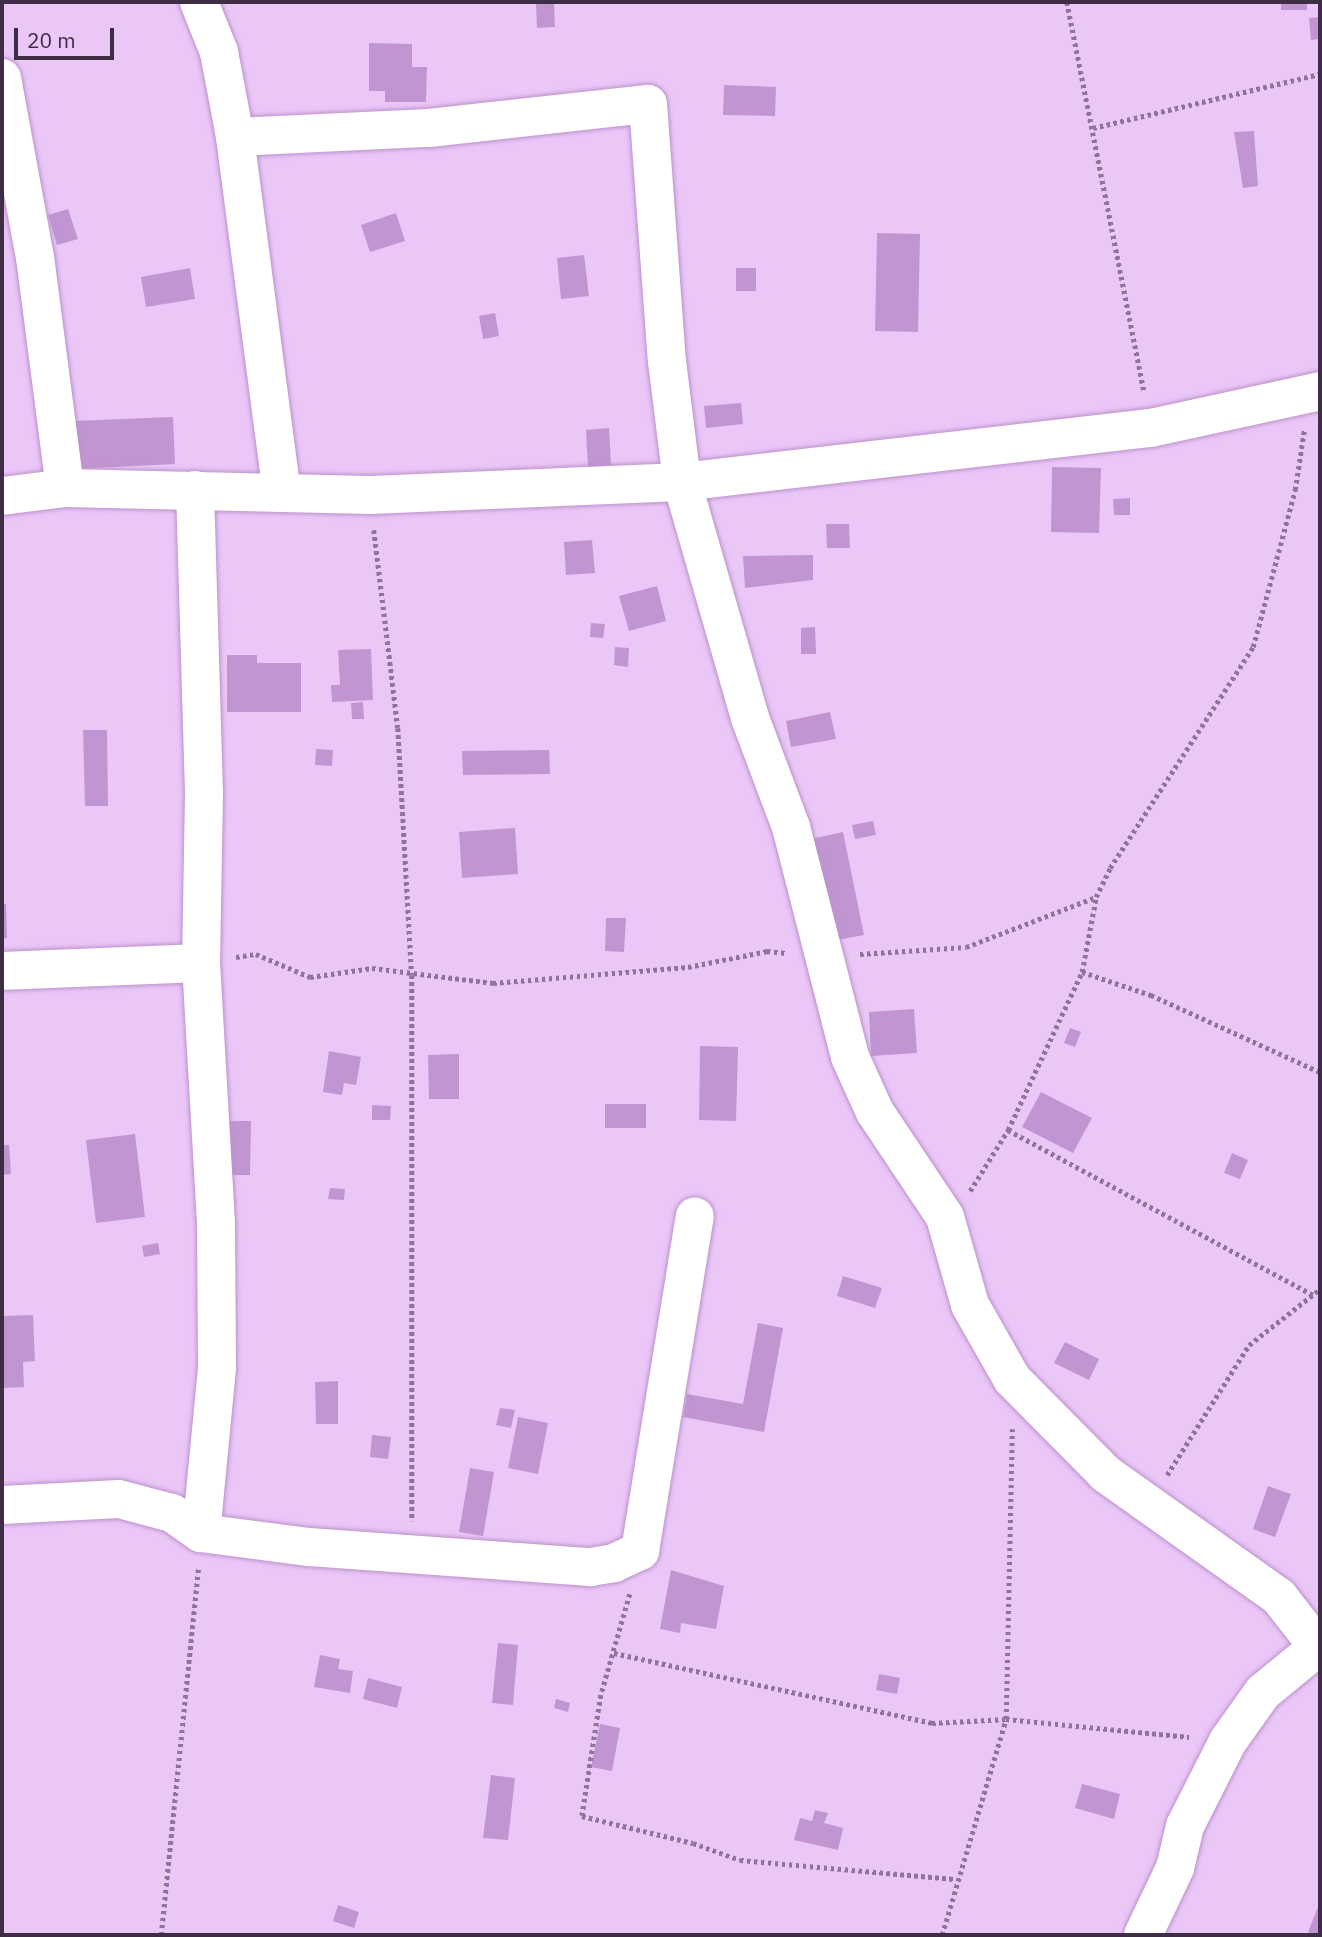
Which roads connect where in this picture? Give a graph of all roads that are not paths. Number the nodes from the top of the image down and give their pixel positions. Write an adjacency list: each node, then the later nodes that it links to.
1 (199, 2): 3 (street)
2 (2, 78): 6 (street)
3 (235, 137): 5 (street); 8 (street)
4 (1315, 392): 5 (street)
5 (682, 482): 8 (street); 15 (street)
6 (65, 488): 7 (street); 9 (street)
7 (195, 490): 8 (street); 10 (street)
8 (282, 492)
9 (2, 496)
10 (201, 963): 11 (street); 14 (street)
11 (2, 971)
12 (695, 1216): 14 (street)
13 (2, 1505): 14 (street)
14 (201, 1533)
15 (1143, 1935)

